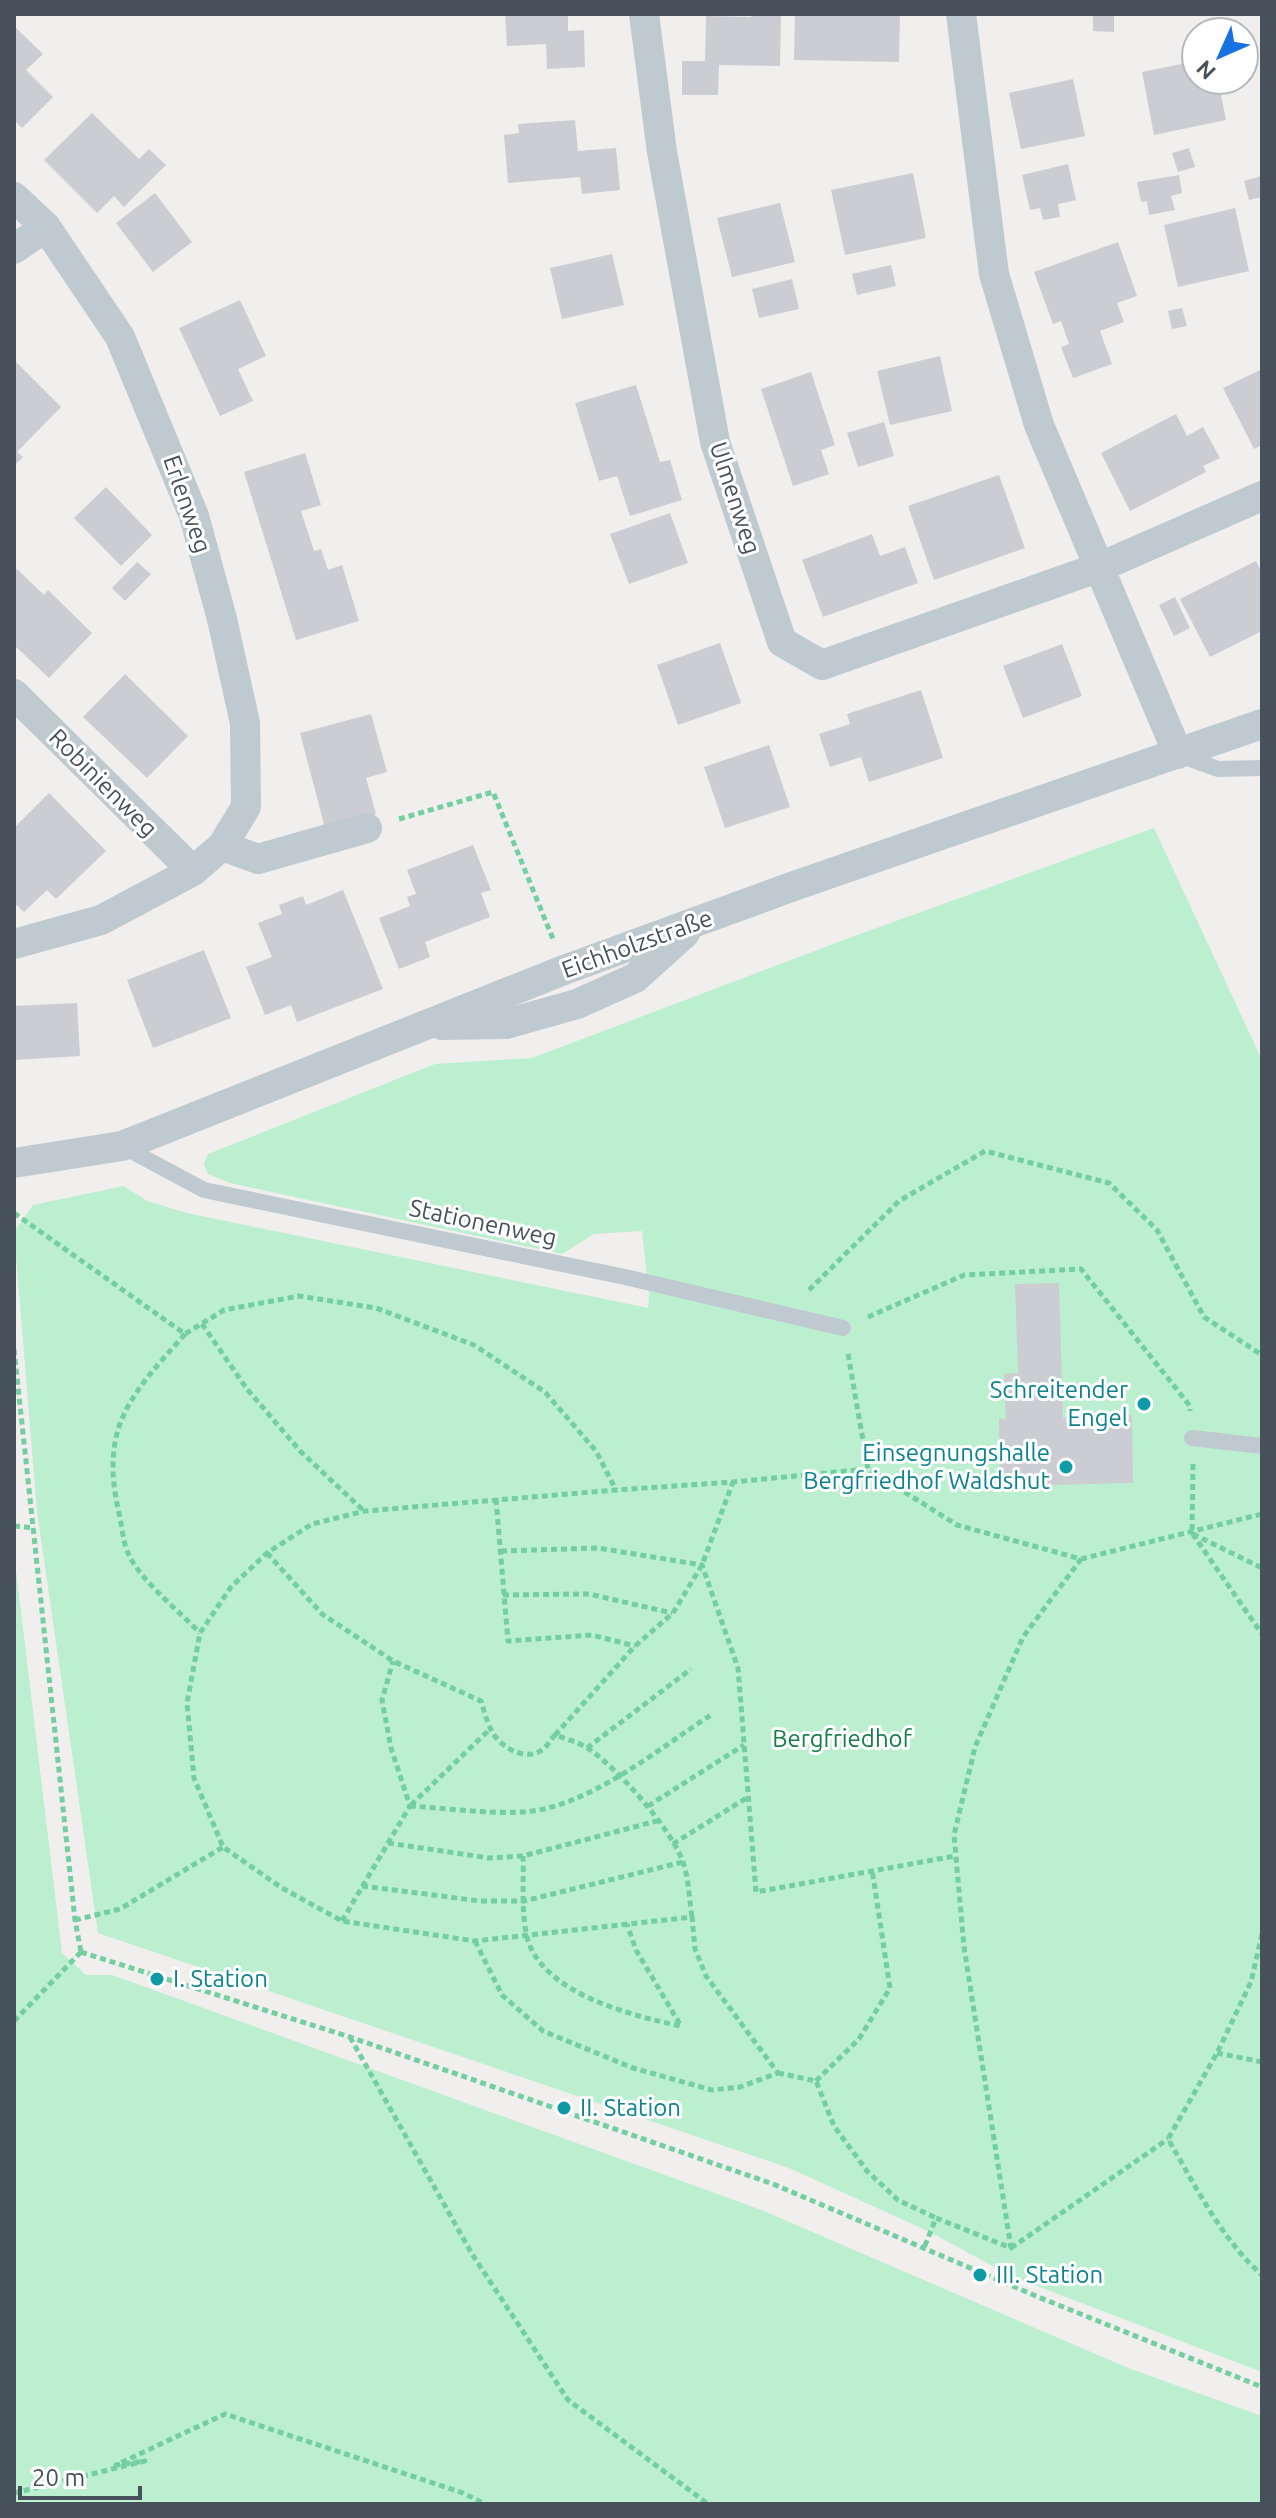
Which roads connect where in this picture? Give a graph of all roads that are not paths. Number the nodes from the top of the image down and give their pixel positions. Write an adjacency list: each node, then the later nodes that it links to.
1 (644, 14): 7 (street, Ulmenweg)
2 (961, 14): 7 (street)
3 (14, 197): 4 (street, Erlenweg)
4 (46, 227): 5 (street); 13 (street, Erlenweg)
5 (14, 249)
6 (1262, 496): 7 (street, Ulmenweg)
7 (1100, 567): 10 (street)
8 (14, 694): 14 (street, Robinienweg)
9 (1262, 724): 10 (street, Eichholzstraße)
10 (1178, 754): 11 (lane); 15 (street, Eichholzstraße)
11 (1262, 768)
12 (367, 828): 13 (street)
13 (222, 846): 14 (street, Erlenweg)
14 (193, 871): 16 (street, Erlenweg)
15 (698, 921): 17 (street, Eichholzstraße); 17 (street)
16 (14, 944)
17 (423, 1026): 18 (street, Eichholzstraße)
18 (122, 1146): 19 (street, Eichholzstraße); 20 (lane, Stationenweg)
19 (14, 1163)
20 (843, 1328)
21 (1192, 1438): 22 (lane)
22 (1262, 1446)

